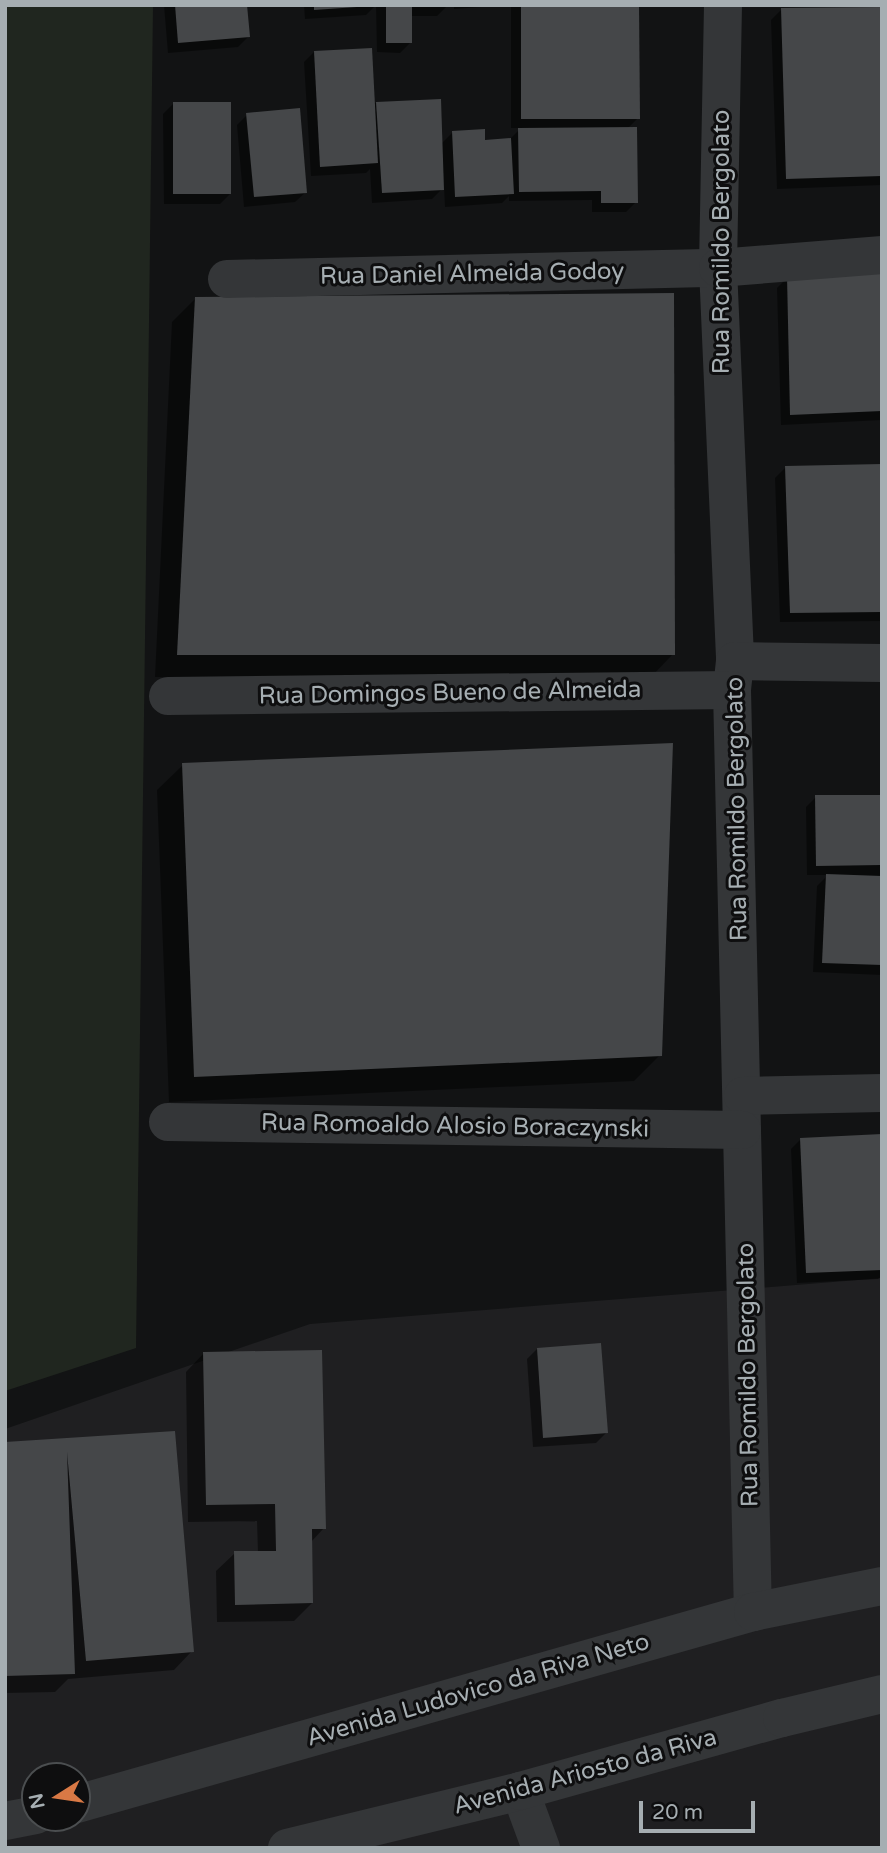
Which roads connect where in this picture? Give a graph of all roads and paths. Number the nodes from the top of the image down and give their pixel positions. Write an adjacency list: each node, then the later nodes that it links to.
1 (723, 5): 3 (street, Rua Romildo Bergolato)
2 (882, 255): 3 (street, Rua Daniel Almeida Godoy)
3 (718, 268): 4 (street, Rua Daniel Almeida Godoy); 6 (street, Rua Romildo Bergolato)
4 (227, 279)
5 (882, 663): 6 (street, Rua Domingos Bueno de Almeida)
6 (733, 676): 7 (street, Rua Domingos Bueno de Almeida); 9 (street, Rua Romildo Bergolato)
7 (168, 696)
8 (882, 1093): 9 (street, Rua Romoaldo Alosio Boraczynski)
9 (743, 1113): 10 (street, Rua Romoaldo Alosio Boraczynski); 12 (street, Rua Romildo Bergolato)
10 (168, 1122)
11 (882, 1586): 12 (street, Avenida Ludovico da Riva Neto)
12 (753, 1612): 15 (street, Avenida Ludovico da Riva Neto)
13 (882, 1694): 14 (street, Avenida Ariosto da Riva)
14 (520, 1791): 16 (street, Avenida Ariosto da Riva); 17 (street)
15 (91, 1800)
16 (287, 1848)
17 (541, 1848)

